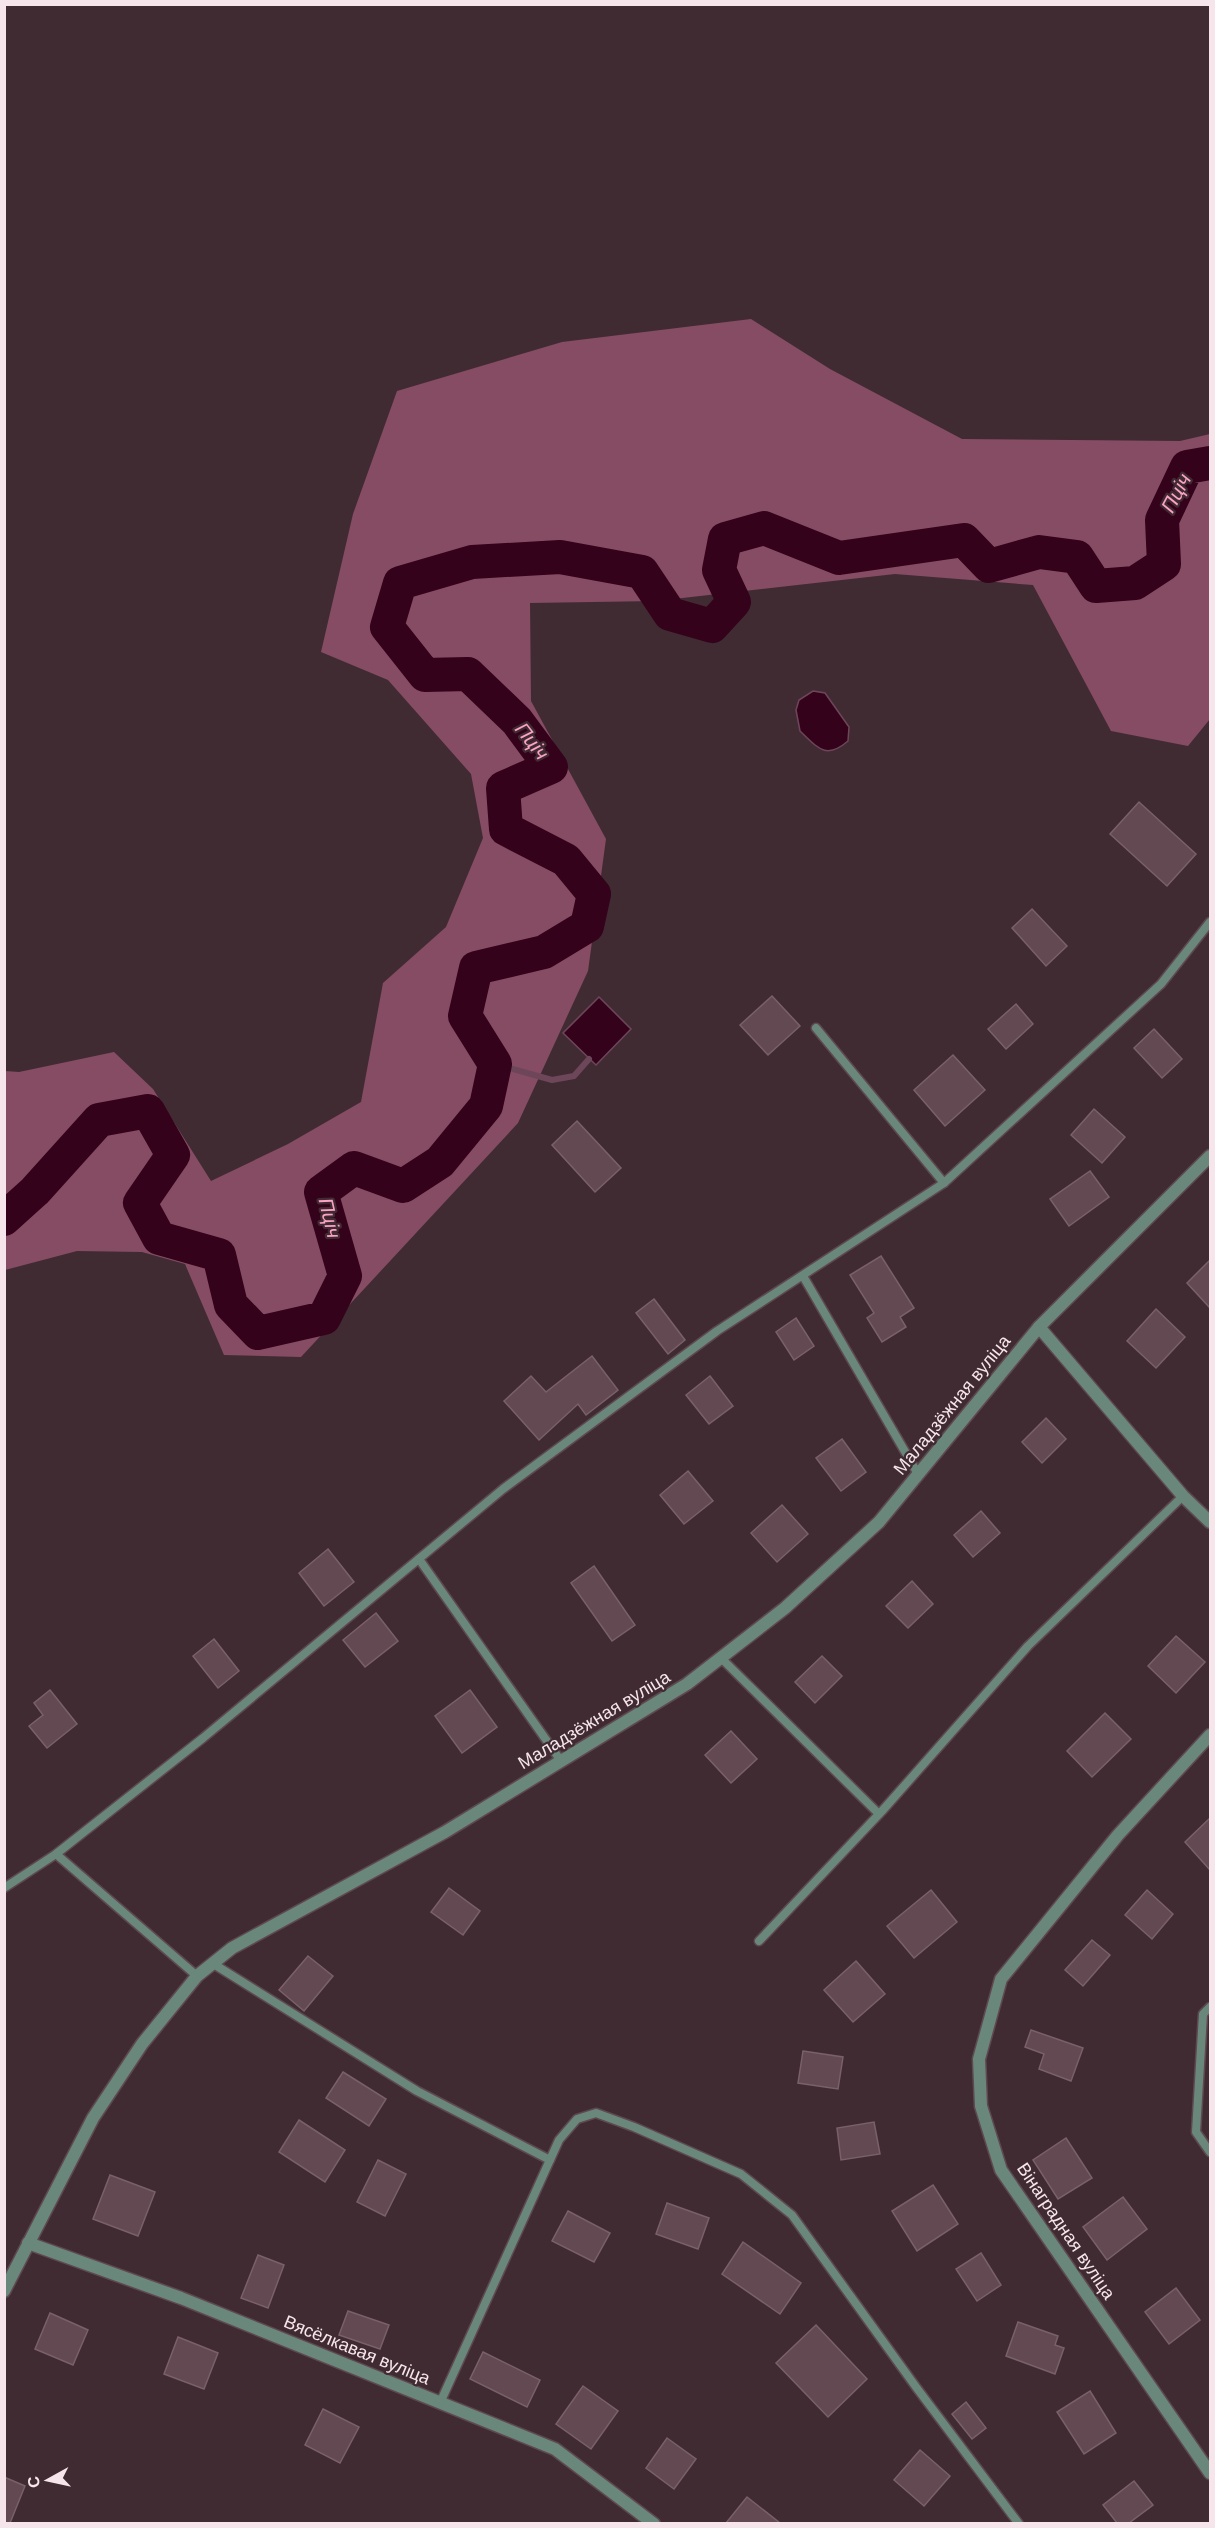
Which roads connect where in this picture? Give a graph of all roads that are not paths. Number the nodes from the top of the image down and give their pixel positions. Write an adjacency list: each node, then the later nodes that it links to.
1 (1210, 922): 4 (lane)
2 (816, 1028): 4 (lane)
3 (1210, 1156): 6 (street, Маладзёжная вуліца)
4 (944, 1183): 5 (lane)
5 (803, 1276): 7 (lane); 10 (lane)
6 (1039, 1327): 7 (street, Маладзёжная вуліца); 8 (street)
7 (918, 1474): 11 (street, Маладзёжная вуліца)
8 (1183, 1496): 9 (street); 14 (lane)
9 (1210, 1522)
10 (419, 1558): 13 (lane); 15 (lane)
11 (721, 1658): 13 (street, Маладзёжная вуліца); 14 (lane)
12 (1210, 1735): 26 (street, Вінаградная вуліца)
13 (561, 1761): 18 (street, Маладзёжная вуліца)
14 (879, 1814): 17 (lane)
15 (56, 1854): 16 (lane); 19 (lane)
16 (4, 1888)
17 (759, 1941)
18 (212, 1963): 19 (street, Маладзёжная вуліца); 22 (lane)
19 (197, 1976): 23 (street, Маладзёжная вуліца)
20 (1210, 2007): 21 (lane)
21 (1210, 2152)
22 (550, 2160): 25 (lane); 28 (lane)
23 (28, 2243): 24 (street, Маладзёжная вуліца); 25 (street, Вясёлкавая вуліца)
24 (4, 2291)
25 (440, 2403): 27 (street, Вясёлкавая вуліца)
26 (1210, 2473)
27 (654, 2523)
28 (1019, 2523)

